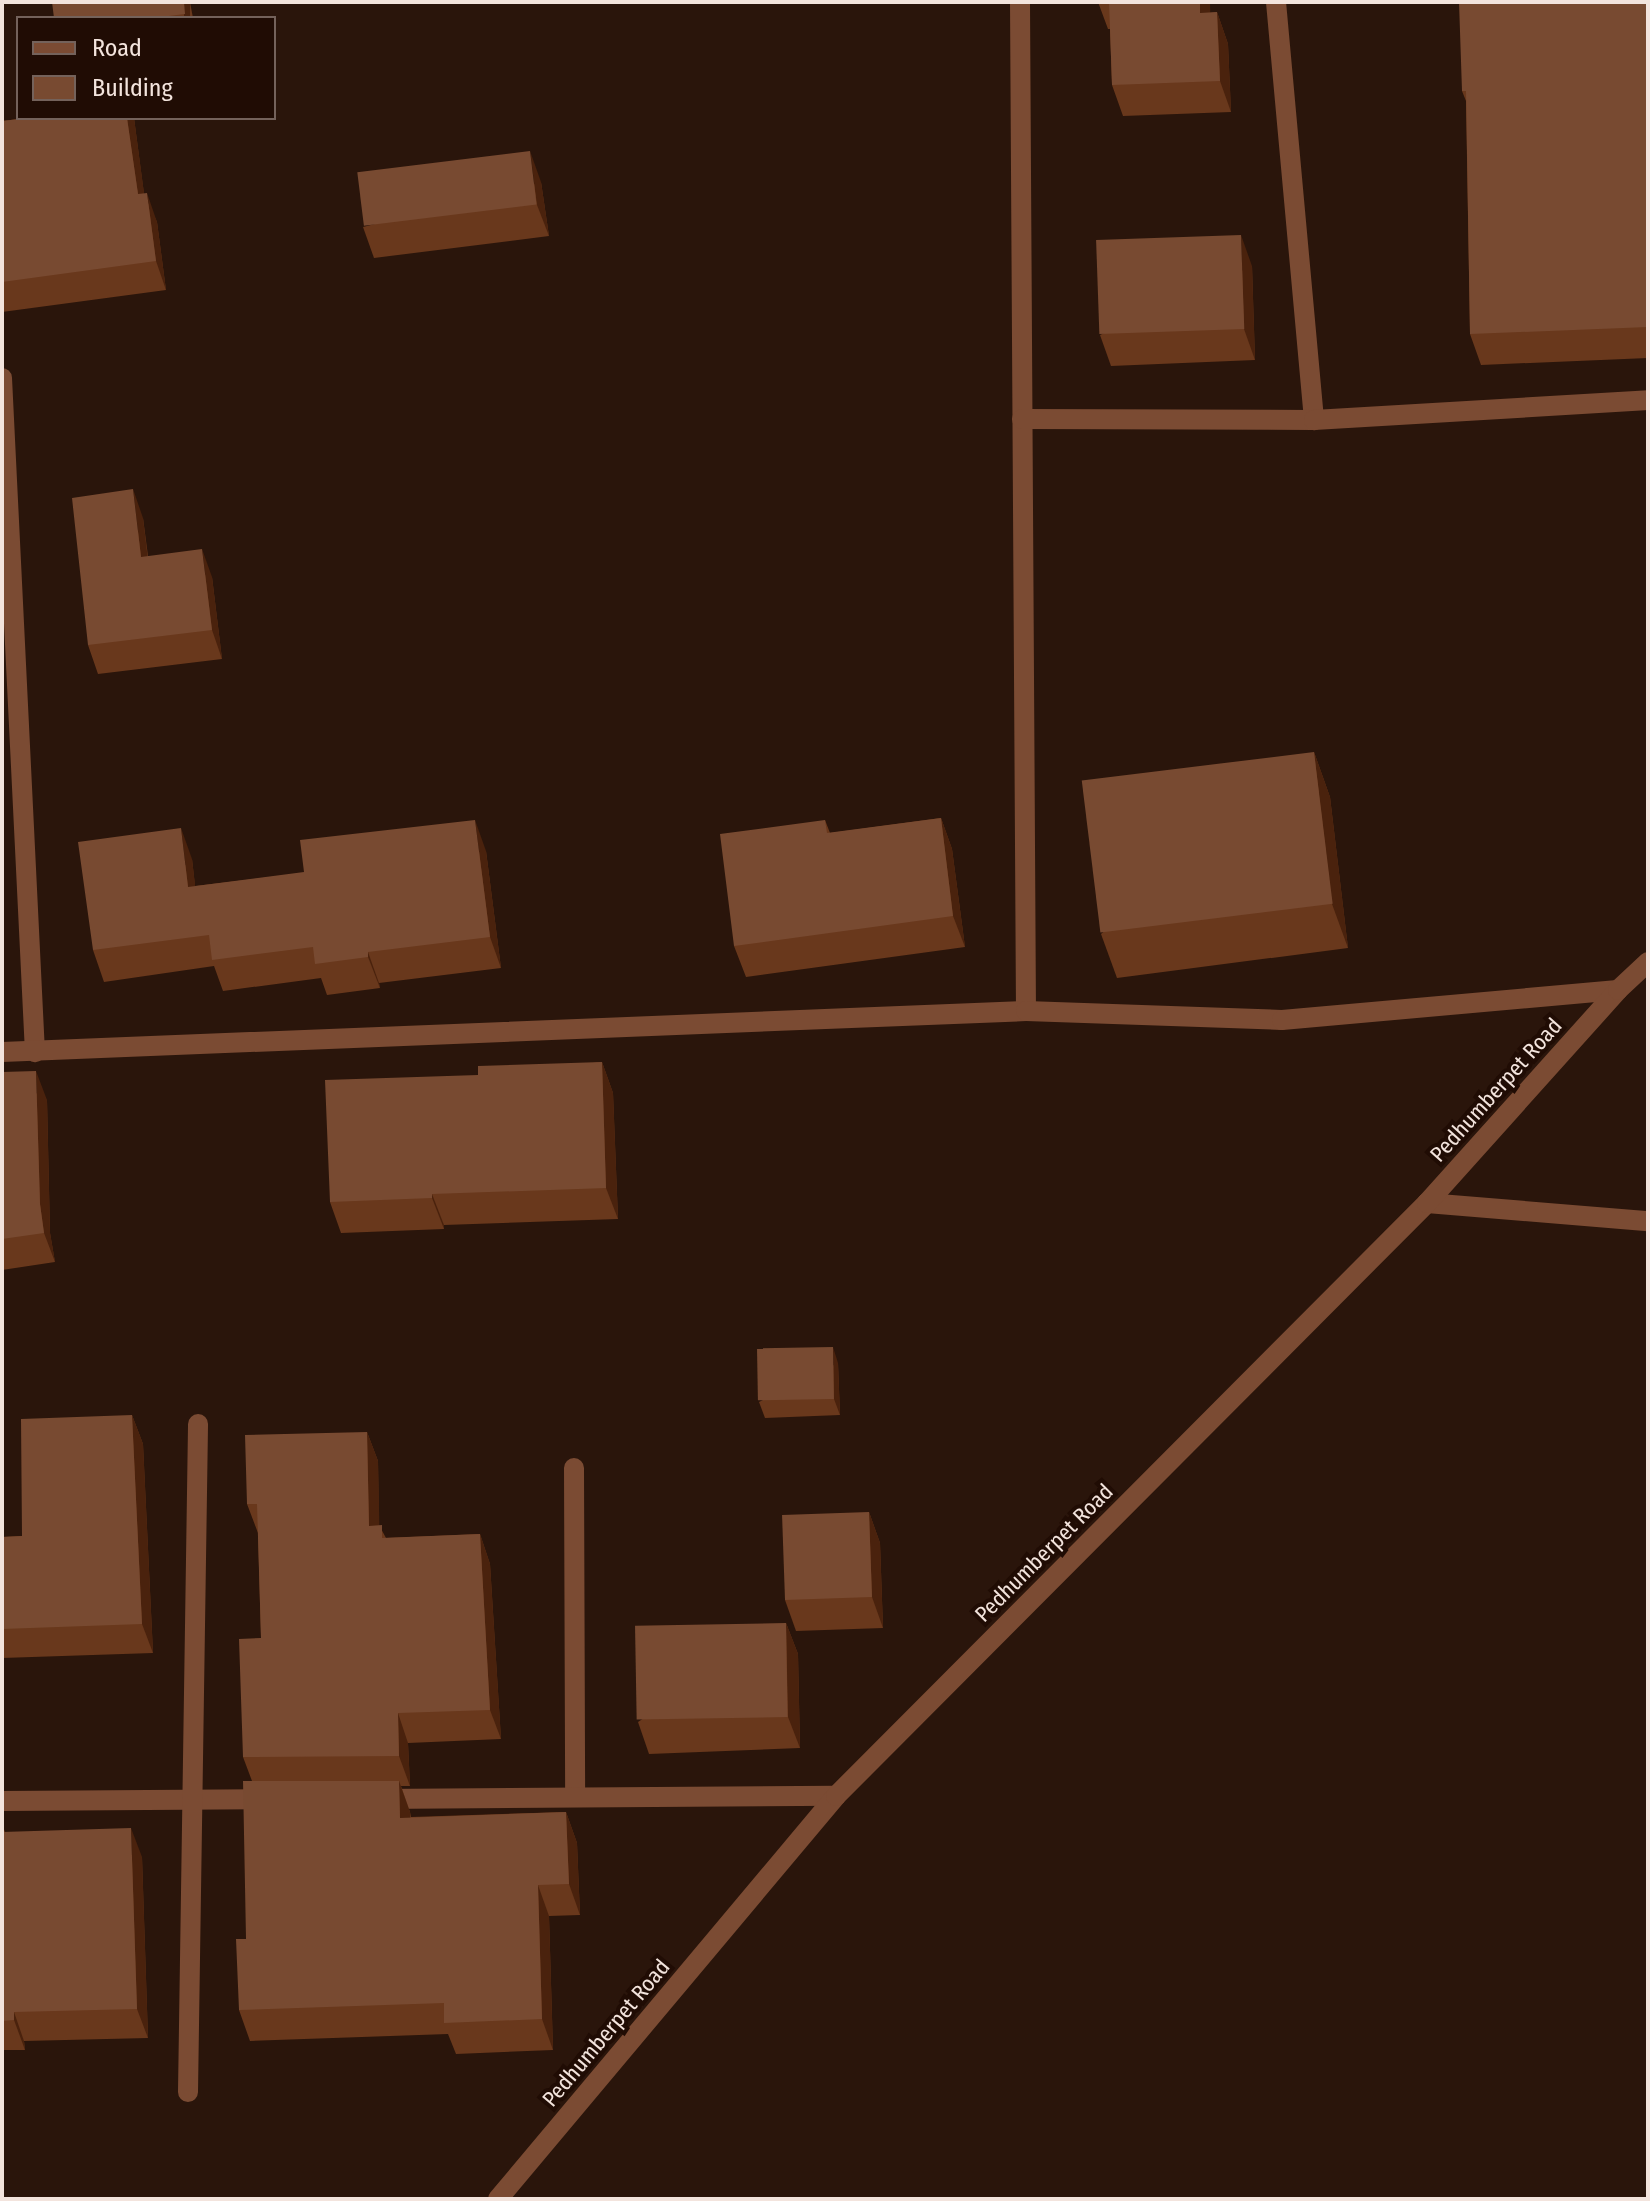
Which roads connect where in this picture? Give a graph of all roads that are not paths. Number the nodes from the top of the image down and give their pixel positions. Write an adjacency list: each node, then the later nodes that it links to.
1 (1020, 2): 5 (street)
2 (1276, 2): 6 (street)
3 (2, 378): 11 (street)
4 (1648, 400): 6 (street)
5 (1022, 419): 6 (street); 9 (street)
6 (1314, 420)
7 (1648, 962): 8 (street, Pedhumberpet Road)
8 (1618, 990): 9 (street); 12 (street, Pedhumberpet Road)
9 (1026, 1011): 11 (street)
10 (2, 1052): 11 (street)
11 (35, 1052)
12 (1427, 1203): 13 (street); 16 (street, Pedhumberpet Road)
13 (1648, 1221)
14 (198, 1424): 20 (street)
15 (574, 1468): 17 (street)
16 (836, 1796): 17 (street); 23 (street, Pedhumberpet Road)
17 (575, 1797): 19 (street)
18 (298, 1799): 20 (street)
19 (360, 1799)
20 (190, 1800): 21 (street); 22 (street)
21 (2, 1801)
22 (188, 2092)
23 (498, 2199)

